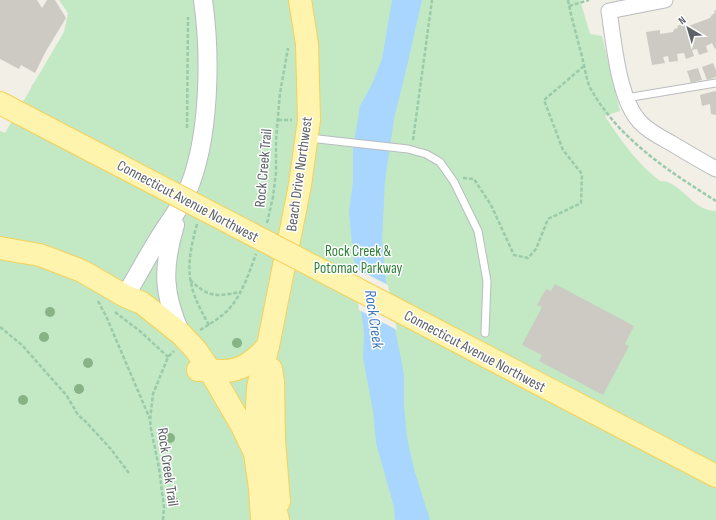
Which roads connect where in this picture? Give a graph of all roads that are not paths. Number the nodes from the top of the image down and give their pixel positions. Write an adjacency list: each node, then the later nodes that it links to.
1 (203, 0): 9 (street)
2 (300, 0): 7 (main road, Beach Drive Northwest)
3 (665, 0): 5 (street)
4 (716, 83): 5 (lane)
5 (626, 98): 8 (street)
6 (0, 103): 17 (main road, Connecticut Avenue Northwest, bridge)
7 (307, 138): 12 (lane); 14 (main road, Beach Drive Northwest)
8 (716, 169)
9 (180, 206): 11 (street); 13 (street)
10 (0, 248): 11 (main road)
11 (119, 303): 13 (main road); 15 (main road)
12 (485, 333)
13 (185, 339): 15 (main road)
14 (268, 346): 15 (main road); 16 (main road, Beach Drive Northwest); 19 (main road, Beach Drive Northwest)
15 (203, 370): 16 (main road); 18 (main road)
16 (255, 453): 18 (main road, Beach Drive Northwest); 19 (main road)
17 (716, 476)
18 (262, 520)
19 (279, 520)

